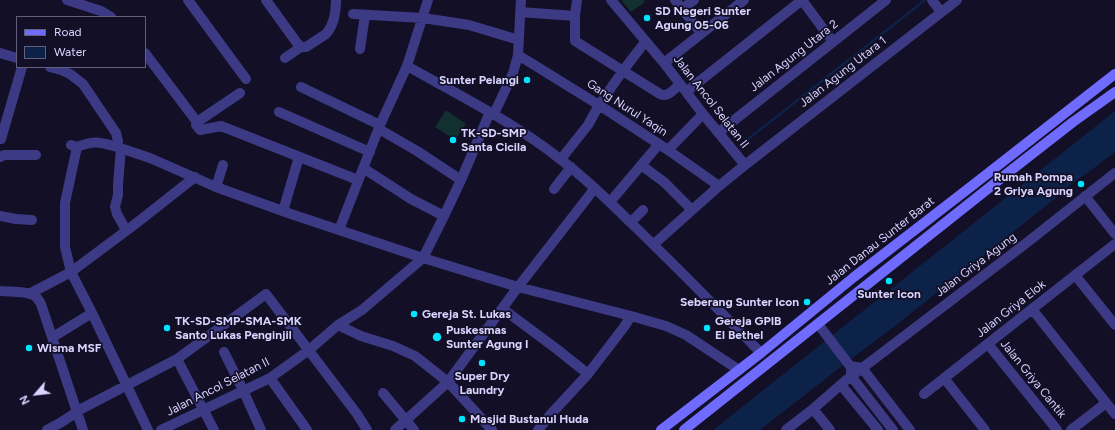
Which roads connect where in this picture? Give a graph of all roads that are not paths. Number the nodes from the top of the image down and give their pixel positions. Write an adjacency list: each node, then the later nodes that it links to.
1 (67, 0): 20 (street)
2 (188, 0): 40 (street)
3 (266, 0): 27 (street)
4 (336, 0): 27 (street)
5 (428, 0): 22 (street)
6 (521, 0): 17 (street, Jalan Ancol Selatan II)
7 (577, 0): 21 (street)
8 (611, 0): 25 (street, Jalan Ancol Selatan II)
9 (675, 0): 16 (street)
10 (694, 0): 16 (street)
11 (744, 0): 23 (street)
12 (802, 0): 26 (street); 43 (street)
13 (886, 0): 26 (street, Jalan Agung Utara 2)
14 (957, 0): 15 (street, Jalan Agung Utara 1)
15 (937, 6): 64 (street, Jalan Agung Utara 1)
16 (682, 9): 23 (street)
17 (520, 12): 21 (street); 24 (street, Jalan Ancol Selatan II)
18 (353, 14): 19 (street)
19 (365, 15): 22 (street); 28 (street)
20 (109, 16)
21 (575, 16): 38 (street)
22 (423, 18): 24 (street); 35 (street)
23 (701, 33): 34 (street)
24 (519, 40): 31 (street, Jalan Ancol Selatan II)
25 (645, 42): 34 (street, Jalan Ancol Selatan II); 38 (street)
26 (833, 42): 52 (street, Jalan Agung Utara 2)
27 (301, 47): 33 (street)
28 (360, 49)
29 (0, 53): 32 (street)
30 (146, 54): 50 (street)
31 (518, 55): 46 (street, Gang Nurul Yaqin); 48 (street, Jalan Ancol Selatan II)
32 (16, 58)
33 (285, 58)
34 (664, 63): 41 (street, Jalan Ancol Selatan II)
35 (407, 66): 48 (street); 51 (street)
36 (22, 68): 53 (street)
37 (54, 68): 55 (street)
38 (622, 72): 41 (street); 46 (street)
39 (1115, 74): 75 (main road, Jalan Danau Sunter Barat)
40 (246, 79)
41 (680, 84): 43 (street, Jalan Ancol Selatan II)
42 (301, 87): 51 (street)
43 (686, 92): 49 (street, Jalan Ancol Selatan II)
44 (1115, 92): 77 (main road)
45 (240, 93): 50 (street)
46 (600, 105): 54 (street, Gang Nurul Yaqin); 61 (street)
47 (279, 112): 57 (street)
48 (492, 113): 61 (street); 70 (street, Jalan Ancol Selatan II)
49 (703, 114): 52 (street, Jalan Ancol Selatan II); 56 (street)
50 (197, 122): 60 (street)
51 (379, 127): 57 (street); 70 (street)
52 (718, 133): 64 (street, Jalan Ancol Selatan II)
53 (1, 139)
54 (659, 144): 56 (street, Gang Nurul Yaqin); 63 (street)
55 (118, 145): 68 (street); 86 (street); 92 (street)
56 (668, 150): 71 (street, Gang Nurul Yaqin)
57 (370, 152): 66 (street)
58 (36, 155): 59 (street)
59 (0, 157)
60 (299, 157): 69 (street); 81 (street)
61 (561, 159): 65 (street)
62 (223, 164): 72 (street)
63 (641, 164): 78 (street); 80 (street)
64 (745, 165): 71 (street, Jalan Ancol Selatan II)
65 (570, 167): 73 (street); 74 (street)
66 (363, 168): 69 (street); 83 (street)
67 (1115, 173): 76 (street, Jalan Griya Agung)
68 (195, 177): 72 (street); 86 (street)
69 (358, 180): 87 (street)
70 (462, 180): 83 (street, Jalan Ancol Selatan II)
71 (720, 186): 80 (street, Jalan Ancol Selatan II)
72 (216, 187): 81 (street)
73 (595, 188): 78 (street); 94 (street)
74 (554, 189)
75 (967, 190): 77 (main road); 108 (main road, Jalan Danau Sunter Barat)
76 (1085, 196): 88 (street); 111 (street, Jalan Griya Agung)
77 (974, 199): 102 (main road)
78 (610, 202): 85 (street)
79 (643, 210): 85 (street)
80 (692, 210): 89 (street, Jalan Ancol Selatan II)
81 (283, 211): 87 (street)
82 (0, 216): 84 (street)
83 (444, 216): 91 (street, Jalan Ancol Selatan II)
84 (32, 220)
85 (631, 222): 89 (street)
86 (126, 230): 92 (street)
87 (339, 230): 91 (street)
88 (1115, 234)
89 (654, 244): 108 (street)
90 (1115, 244): 93 (street, Jalan Griya Elok)
91 (423, 258): 94 (street); 101 (street, Jalan Ancol Selatan II)
92 (70, 272): 96 (street); 99 (street)
93 (1075, 275): 97 (street, Jalan Griya Elok); 103 (street)
94 (518, 287): 98 (street); 100 (street)
95 (0, 292): 96 (street)
96 (29, 294): 104 (street)
97 (1032, 308): 105 (street, Jalan Griya Elok); 122 (street)
98 (503, 309): 113 (street); 116 (street)
99 (92, 313): 104 (street); 118 (street)
100 (631, 316): 112 (street); 113 (street)
101 (338, 324): 106 (street, Jalan Ancol Selatan II); 116 (street)
102 (818, 324): 110 (street); 141 (main road)
103 (1115, 325)
104 (52, 337): 125 (street)
105 (988, 344): 115 (street, Jalan Griya Elok); 148 (street, Jalan Griya Cantik)
106 (309, 350): 109 (street); 114 (street, Jalan Ancol Selatan II); 135 (street)
107 (224, 352): 119 (street)
108 (761, 353): 112 (main road, Jalan Danau Sunter Barat)
109 (177, 359): 118 (street); 123 (street)
110 (850, 368): 111 (street, Jalan Griya Agung); 117 (street, Jalan Griya Agung); 145 (street)
111 (862, 368): 146 (street)
112 (739, 370): 140 (main road, Jalan Danau Sunter Barat)
113 (588, 374): 139 (street)
114 (270, 378): 119 (street, Jalan Ancol Selatan II); 134 (street)
115 (944, 378): 121 (street, Jalan Griya Elok); 147 (street)
116 (448, 382): 127 (street); 138 (street)
117 (841, 384): 124 (street, Jalan Griya Agung); 144 (street)
118 (127, 386): 125 (street); 130 (street)
119 (243, 390): 123 (street, Jalan Ancol Selatan II); 133 (street)
120 (383, 393): 127 (street)
121 (924, 394)
122 (1106, 403): 126 (street); 149 (street)
123 (203, 409): 131 (street, Jalan Ancol Selatan II); 132 (street)
124 (813, 409): 142 (street, Jalan Griya Agung); 143 (street)
125 (76, 412): 128 (street); 129 (street)
126 (1115, 414)
127 (406, 420): 136 (street); 137 (street)
128 (47, 430)
129 (83, 430)
130 (148, 430)
131 (161, 430)
132 (214, 430)
133 (261, 430)
134 (307, 430)
135 (368, 430)
136 (395, 430)
137 (414, 430)
138 (492, 430)
139 (538, 430)
140 (661, 430)
141 (684, 430)
142 (786, 430)
143 (830, 430)
144 (878, 430)
145 (894, 430)
146 (910, 430)
147 (985, 430)
148 (1057, 430)
149 (1071, 430)

